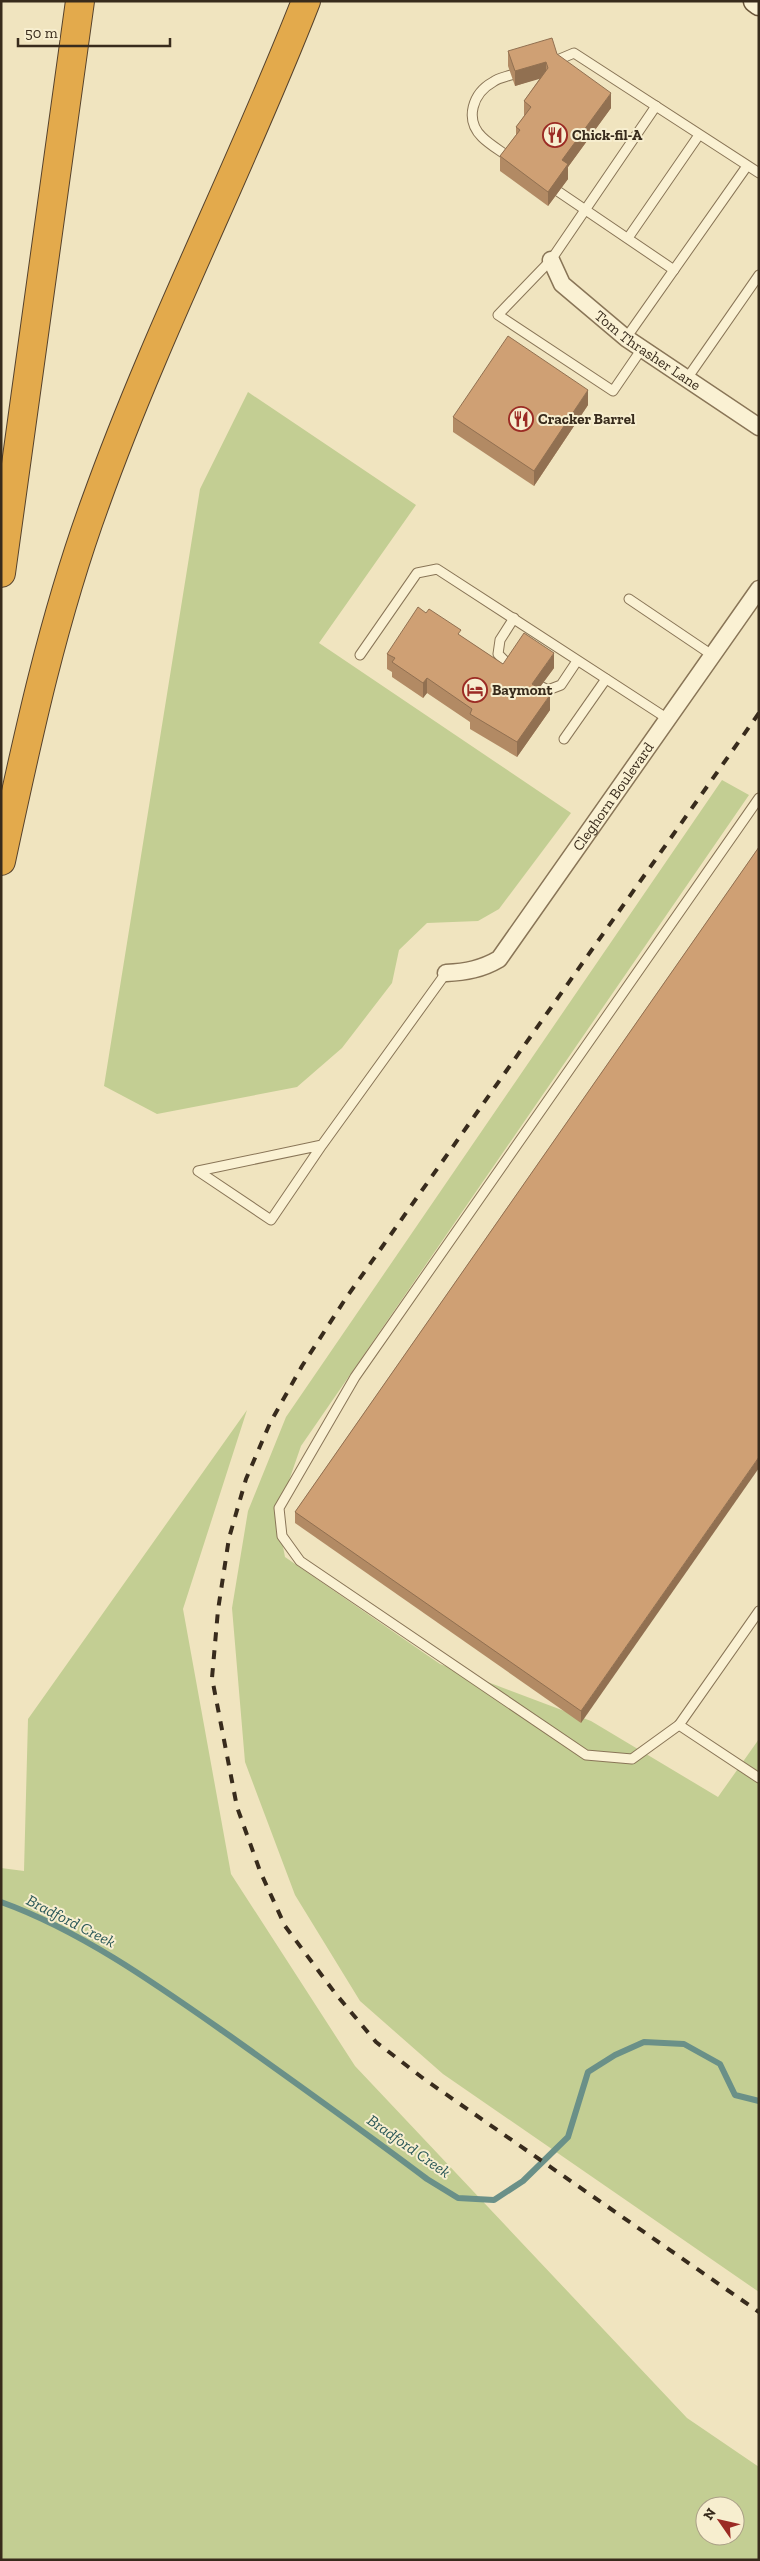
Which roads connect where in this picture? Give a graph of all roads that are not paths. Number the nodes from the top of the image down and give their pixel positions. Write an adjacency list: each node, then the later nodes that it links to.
1 (80, 1): 24 (highway)
2 (306, 1): 7 (highway)
3 (318, 1): 7 (highway)
4 (755, 1): 5 (main road)
5 (759, 4)
6 (555, 60): 9 (lane)
7 (280, 70): 37 (highway)
8 (511, 74): 11 (lane)
9 (656, 106): 10 (lane); 15 (lane)
10 (699, 134): 12 (lane); 16 (lane)
11 (510, 158)
12 (747, 166): 13 (lane); 18 (lane)
13 (759, 174)
14 (559, 192): 15 (lane)
15 (585, 209): 16 (lane); 17 (lane)
16 (628, 238): 18 (lane)
17 (550, 260): 20 (street, Tom Thrasher Lane); 21 (lane)
18 (674, 270): 20 (lane)
19 (759, 275): 22 (lane)
20 (626, 338): 21 (street, Tom Thrasher Lane)
21 (641, 350): 22 (street, Tom Thrasher Lane)
22 (686, 380): 23 (street, Tom Thrasher Lane)
23 (759, 428)
24 (1, 573)
25 (759, 589): 29 (street, Cleghorn Boulevard)
26 (629, 599): 29 (lane)
27 (514, 618): 28 (lane); 30 (lane); 31 (lane)
28 (360, 655)
29 (712, 655): 34 (street, Cleghorn Boulevard)
30 (578, 661): 32 (lane); 33 (lane)
31 (511, 667)
32 (606, 679): 34 (lane); 35 (lane)
33 (540, 686)
34 (668, 720): 38 (street, Cleghorn Boulevard)
35 (564, 739)
36 (759, 798): 41 (lane)
37 (1, 861)
38 (446, 973): 39 (lane)
39 (322, 1144): 39 (lane)
40 (759, 1610): 41 (lane)
41 (679, 1725): 42 (lane)
42 (759, 1778)

